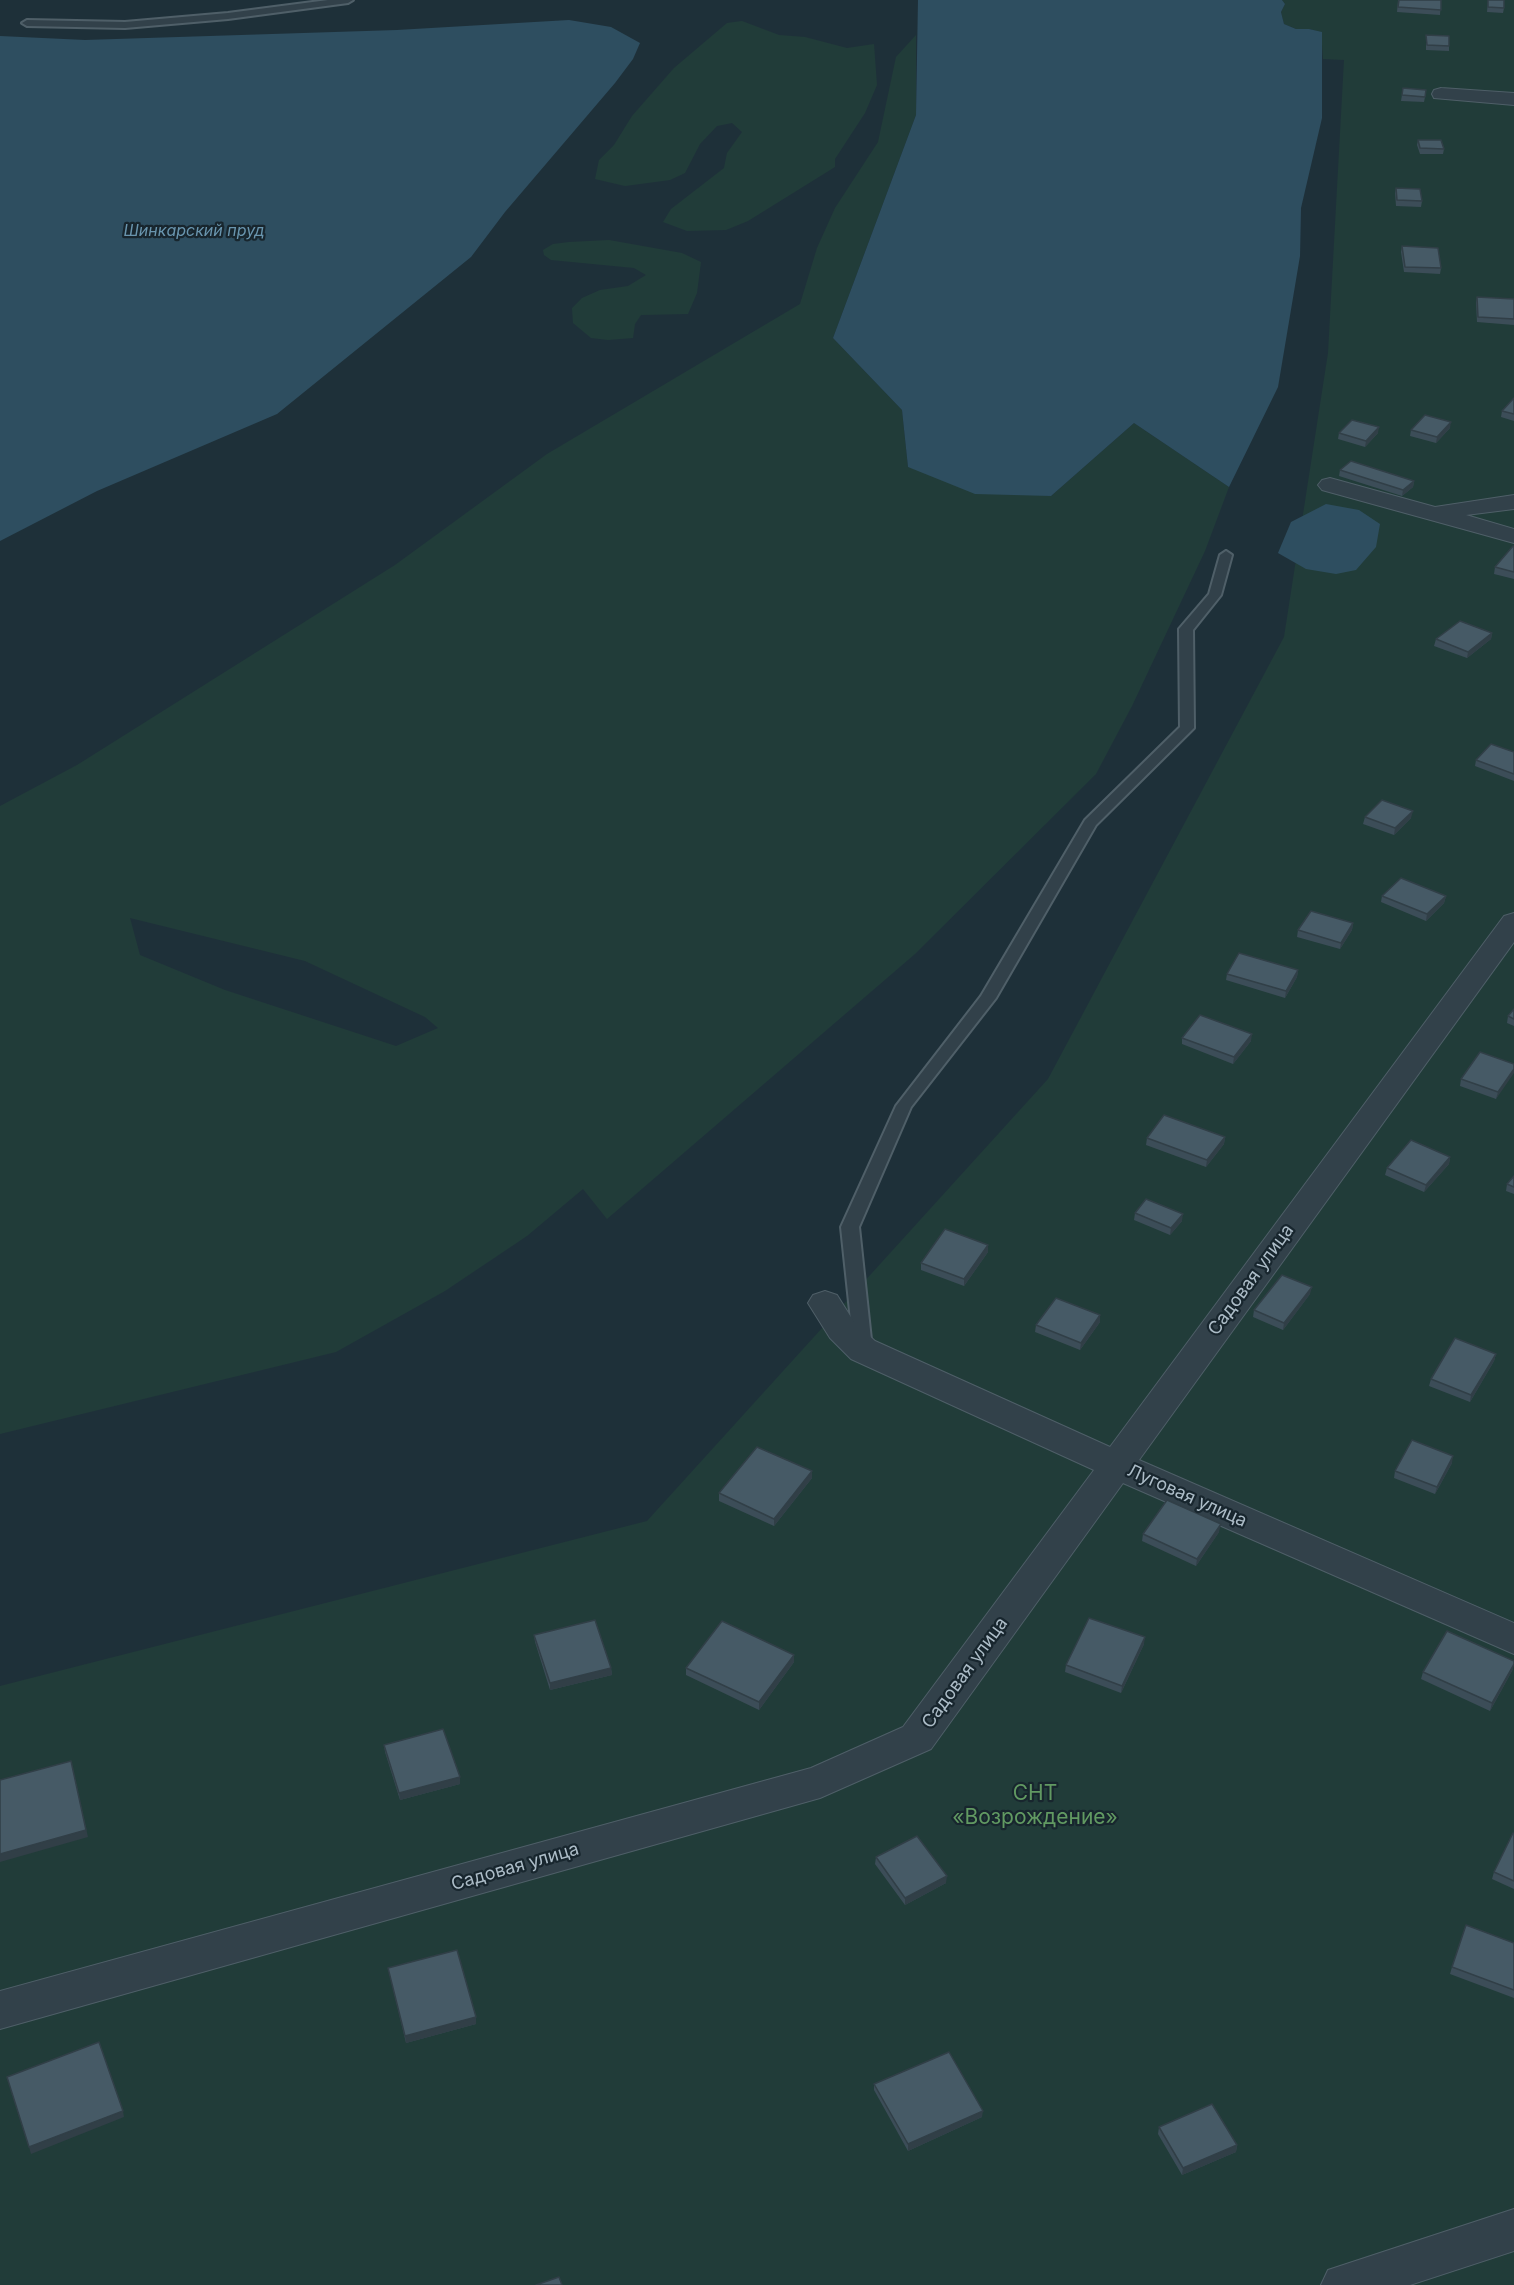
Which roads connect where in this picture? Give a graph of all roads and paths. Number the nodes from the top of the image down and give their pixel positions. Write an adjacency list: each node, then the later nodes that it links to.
1 (348, 0): 2 (lane)
2 (27, 23)
3 (1441, 94): 4 (street)
4 (1514, 99)
5 (1330, 485): 7 (street)
6 (1514, 501): 7 (street)
7 (1437, 515): 8 (street)
8 (1514, 536)
9 (1226, 555): 12 (lane)
10 (1514, 922): 13 (street, Садовая улица)
11 (825, 1303): 12 (street, Луговая улица)
12 (863, 1350): 13 (street, Луговая улица)
13 (1116, 1465): 14 (street, Луговая улица); 15 (street, Садовая улица)
14 (1514, 1639)
15 (0, 2010)
16 (1514, 2230): 17 (street)
17 (1344, 2285)

